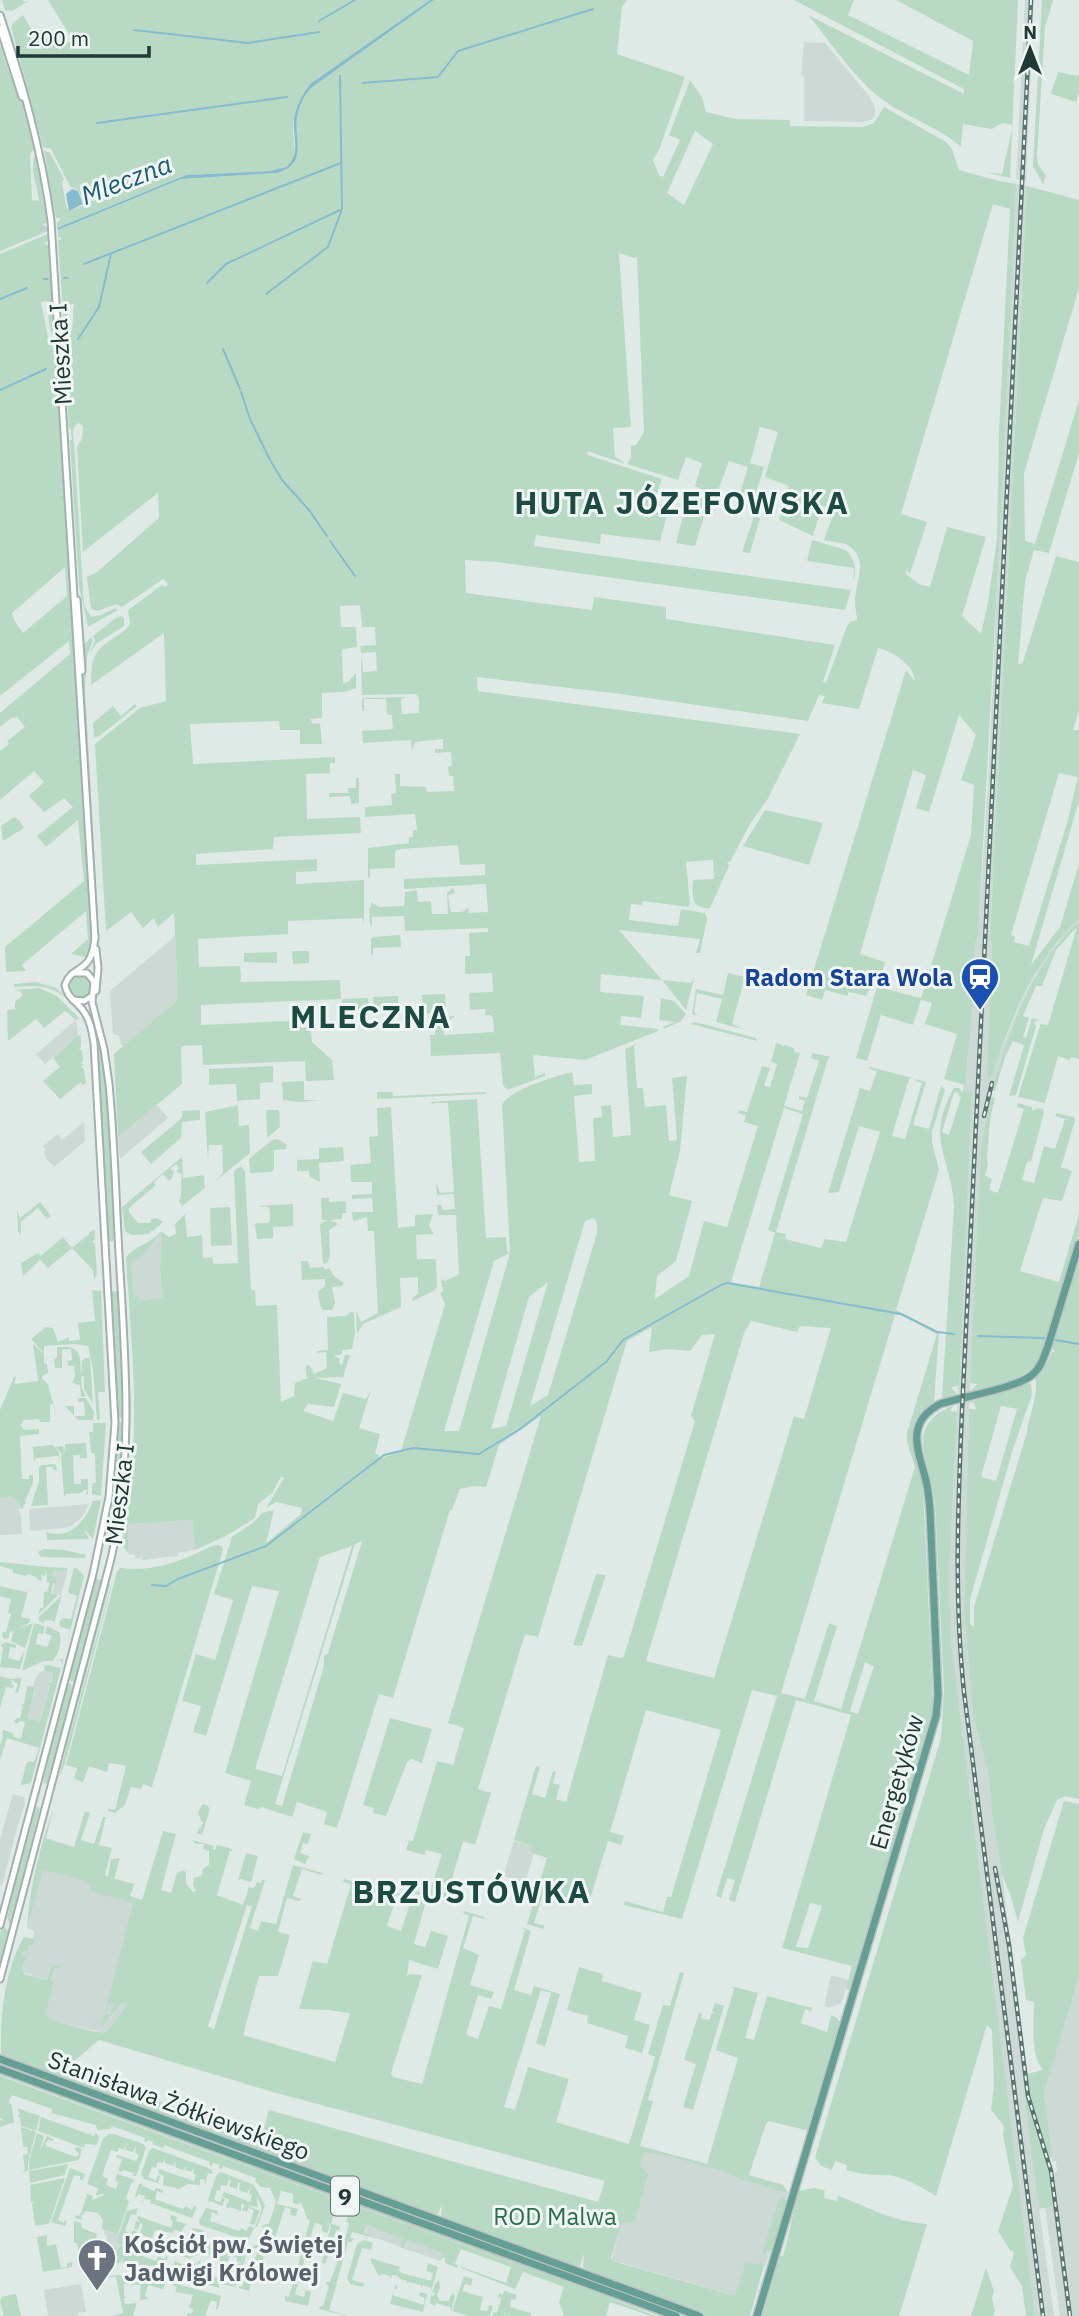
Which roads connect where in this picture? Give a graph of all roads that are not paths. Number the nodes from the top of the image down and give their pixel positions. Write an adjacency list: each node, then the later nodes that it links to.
1 (1, 18): 3 (street, Mieszka I)
2 (0, 28): 3 (street, Mieszka I)
3 (33, 130): 4 (street, Mieszka I)
4 (95, 936): 5 (street); 6 (street, Mieszka I)
5 (74, 973): 6 (street); 7 (street)
6 (92, 996): 7 (street); 9 (street, Mieszka I)
7 (71, 999): 10 (street, Mieszka I)
8 (1079, 1244): 19 (main road, Energetyków)
9 (127, 1417): 10 (street); 12 (street, Mieszka I)
10 (115, 1421): 11 (street, Mieszka I)
11 (64, 1684): 12 (street); 13 (street, Mieszka I)
12 (76, 1690): 14 (street, Mieszka I)
13 (0, 1925)
14 (0, 1979)
15 (0, 2060): 18 (main road, Stanisława Żółkiewskiego / 9)
16 (0, 2069): 17 (main road, Stanisława Żółkiewskiego / 9)
17 (676, 2316)
18 (699, 2316)
19 (757, 2316)

